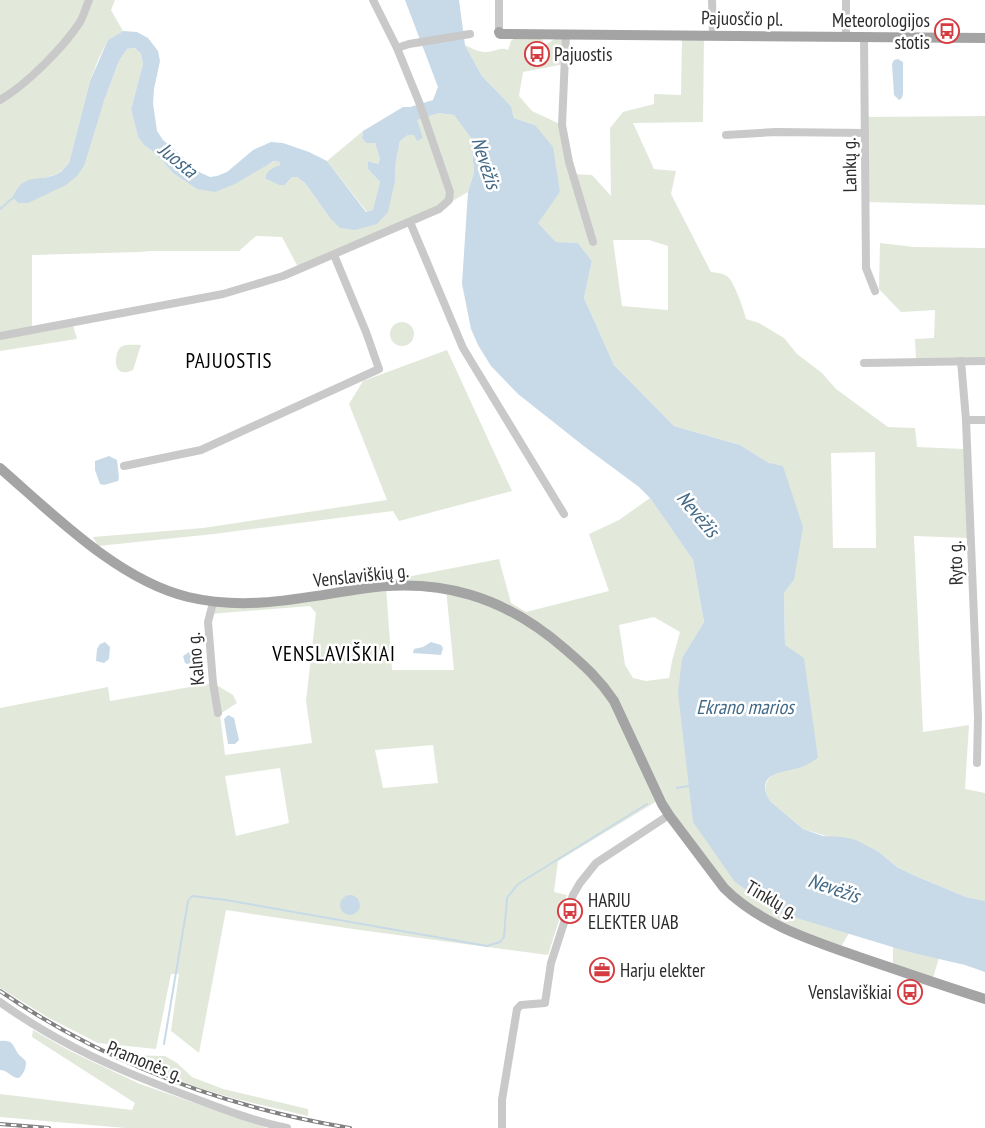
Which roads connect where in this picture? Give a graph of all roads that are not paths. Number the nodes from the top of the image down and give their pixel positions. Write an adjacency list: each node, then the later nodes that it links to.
1 (89, 0): 14 (street)
2 (373, 0): 13 (street)
3 (500, 0): 6 (street)
4 (712, 0): 9 (street)
5 (846, 0): 10 (street)
6 (499, 32): 8 (main road, Pajuosčio pl.)
7 (470, 34): 13 (street)
8 (566, 34): 9 (main road, Pajuosčio pl.); 18 (street)
9 (713, 35): 10 (main road, Pajuosčio pl.)
10 (846, 37): 11 (main road, Pajuosčio pl.)
11 (864, 37): 12 (main road, Pajuosčio pl.); 15 (street, Lankų g.)
12 (985, 38)
13 (397, 48): 17 (street)
14 (0, 100)
15 (865, 133): 16 (street); 20 (street, Lankų g.)
16 (726, 135)
17 (410, 222): 19 (street); 29 (street)
18 (593, 242)
19 (334, 255): 21 (street); 27 (street)
20 (874, 291)
21 (0, 336)
22 (961, 361): 23 (street); 24 (street); 25 (street, Ryto g.)
23 (985, 361)
24 (864, 363)
25 (966, 420): 26 (street); 32 (street, Ryto g.)
26 (985, 420)
27 (124, 466)
28 (0, 468): 30 (main road, Venslaviškių g.)
29 (564, 514)
30 (213, 603): 31 (street, Kalno g.); 33 (main road, Venslaviškių g.)
31 (218, 714)
32 (981, 717): 34 (street, Ryto g.)
33 (626, 726): 35 (main road, Tinklų g.)
34 (977, 763)
35 (668, 815): 36 (main road, Tinklų g.); 39 (street)
36 (985, 999)
37 (0, 1002): 38 (street, Pramonės g.)
38 (287, 1128)
39 (502, 1128)

